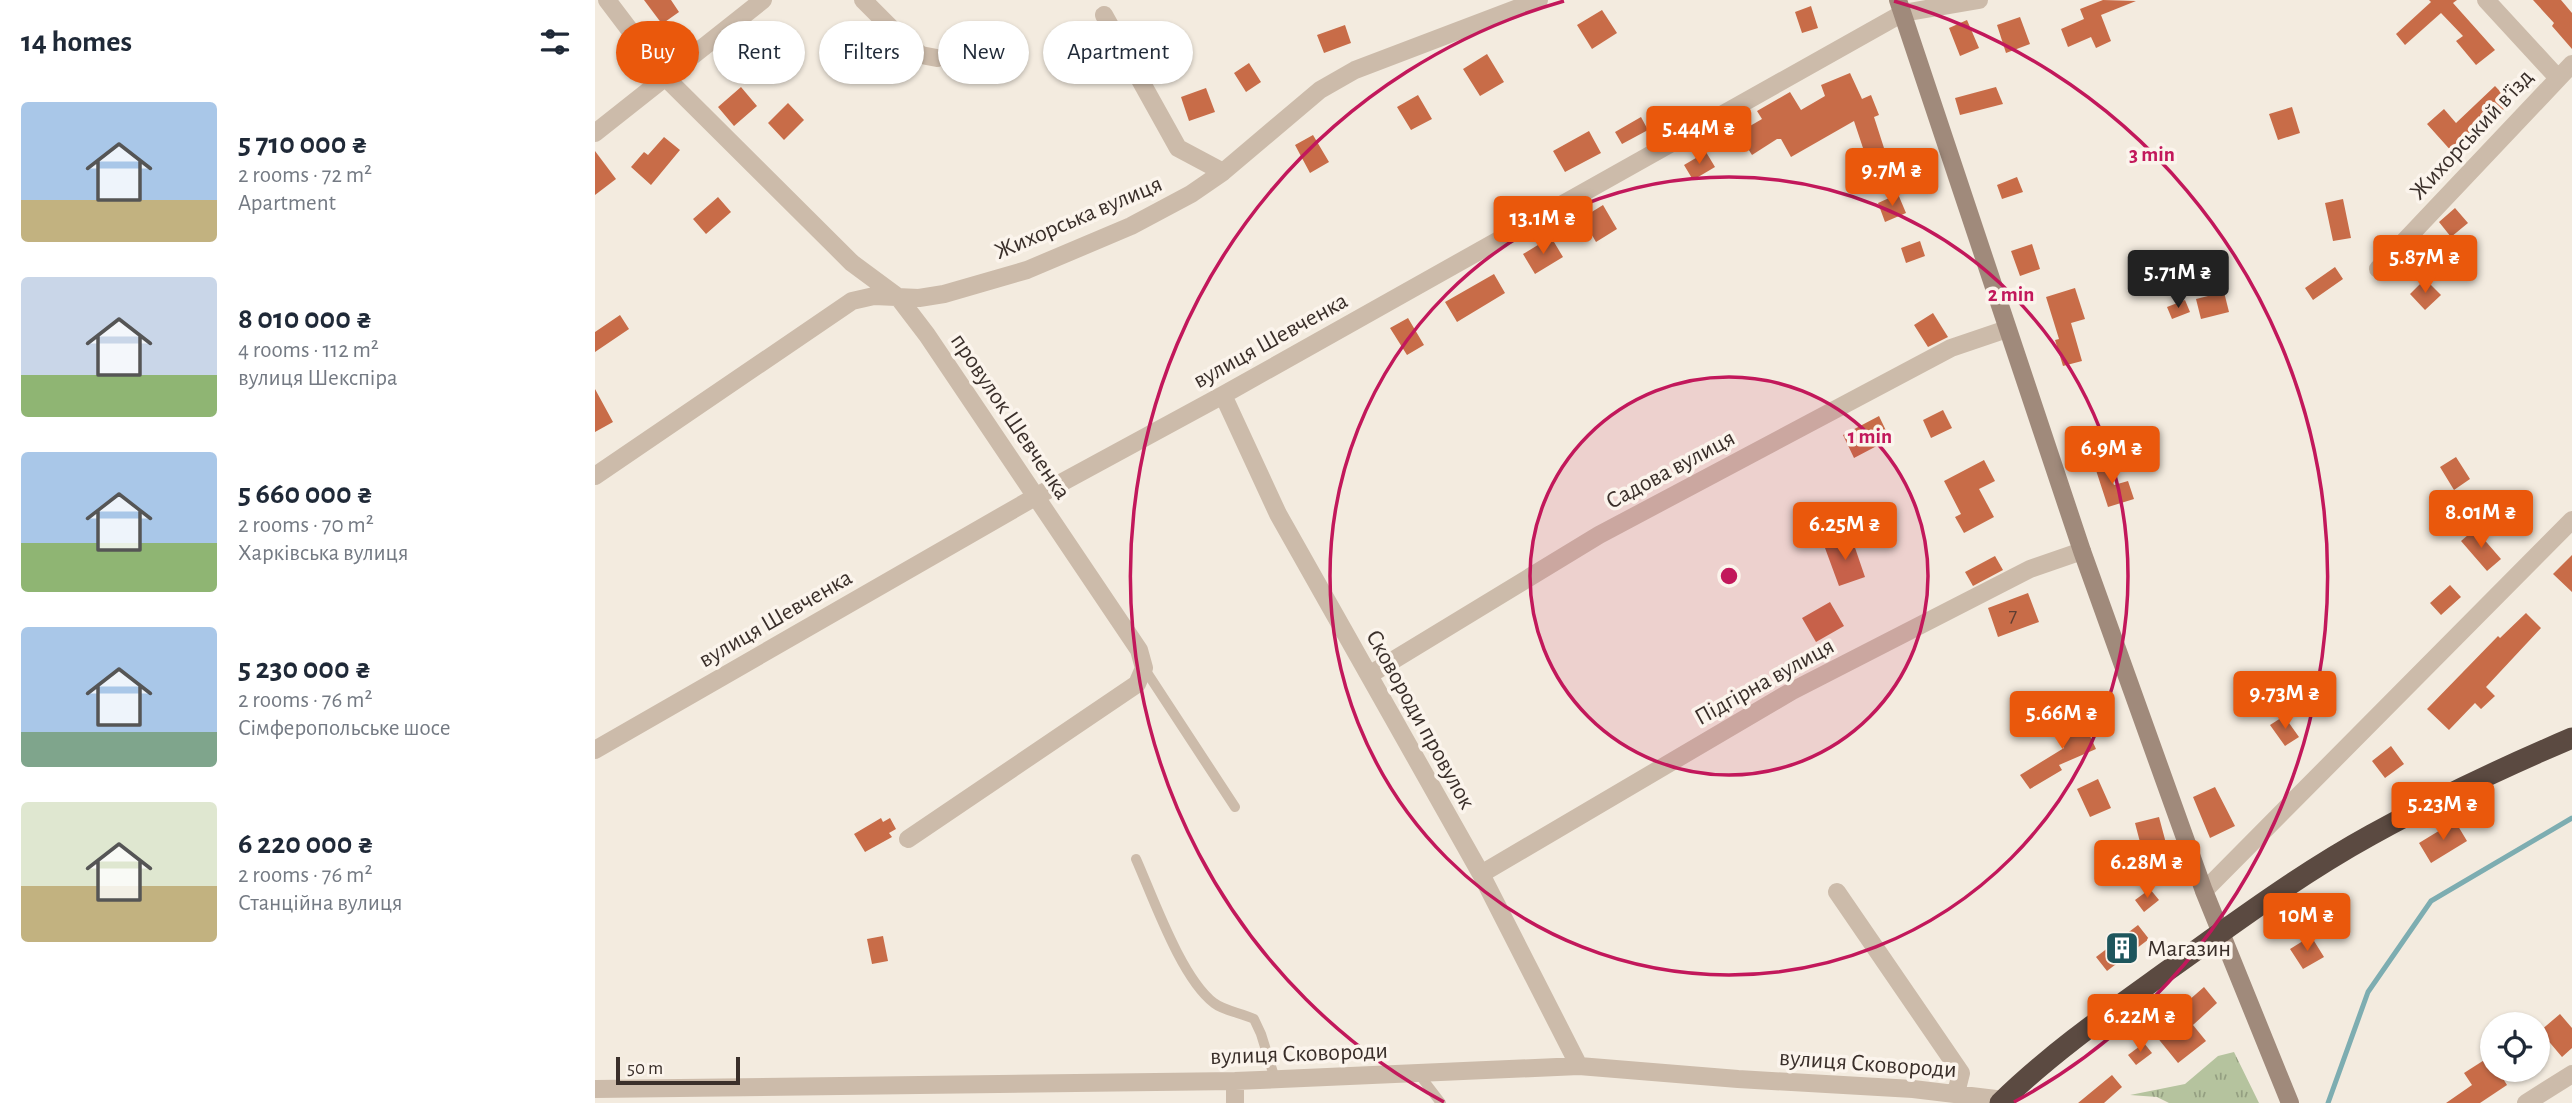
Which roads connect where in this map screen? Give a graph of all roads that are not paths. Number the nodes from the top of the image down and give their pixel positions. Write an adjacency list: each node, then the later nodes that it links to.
1 (607, 0): 9 (street, провулок Шевченка)
2 (763, 0): 10 (street)
3 (863, 0): 11 (street)
4 (1539, 0): 17 (street, Жихорська вулиця)
5 (1979, 0): 7 (street, вулиця Шевченка)
6 (2486, 0): 13 (street)
7 (1900, 7): 20 (main road); 21 (street, вулиця Шевченка)
8 (1104, 15): 17 (street)
9 (623, 21)
10 (699, 51)
11 (937, 58)
12 (2572, 64): 13 (street, Жихорський в’їзд)
13 (2557, 77): 18 (street, Жихорський в’їзд)
14 (658, 84): 16 (street)
15 (672, 84): 19 (street, провулок Шевченка)
16 (595, 133)
17 (1223, 172): 19 (street, Жихорська вулиця)
18 (2378, 269)
19 (898, 297): 22 (street, Жихорська вулиця); 23 (street, провулок Шевченка)
20 (2007, 329): 25 (main road); 27 (street, Садова вулиця)
21 (1223, 395): 23 (street, вулиця Шевченка); 27 (street, Сковороди провулок)
22 (595, 476)
23 (1035, 497): 26 (street, провулок Шевченка); 29 (street, вулиця Шевченка)
24 (2572, 520): 34 (street)
25 (2082, 551): 33 (street, Підгірна вулиця); 34 (main road)
26 (1144, 668): 30 (lane); 31 (street)
27 (1369, 675): 33 (street, Сковороди провулок)
28 (2572, 738): 36 (highway)
29 (595, 750)
30 (1235, 807)
31 (908, 839)
32 (1136, 859): 40 (lane)
33 (1481, 874): 37 (street, Сковороди провулок)
34 (2204, 891): 36 (main road)
35 (1837, 892): 43 (street)
36 (2220, 933): 44 (highway); 47 (main road)
37 (1579, 1066): 38 (street, вулиця Сковороди); 43 (street, вулиця Сковороди)
38 (1417, 1072): 40 (street, вулиця Сковороди); 46 (lane)
39 (2572, 1074): 48 (street)
40 (1275, 1079): 41 (street, вулиця Сковороди)
41 (1235, 1081): 42 (street, вулиця Сковороди); 45 (street)
42 (595, 1089)
43 (1956, 1093): 44 (street, вулиця Сковороди)
44 (2002, 1101)
45 (1235, 1103)
46 (1441, 1103)
47 (2290, 1103)
48 (2526, 1103)

